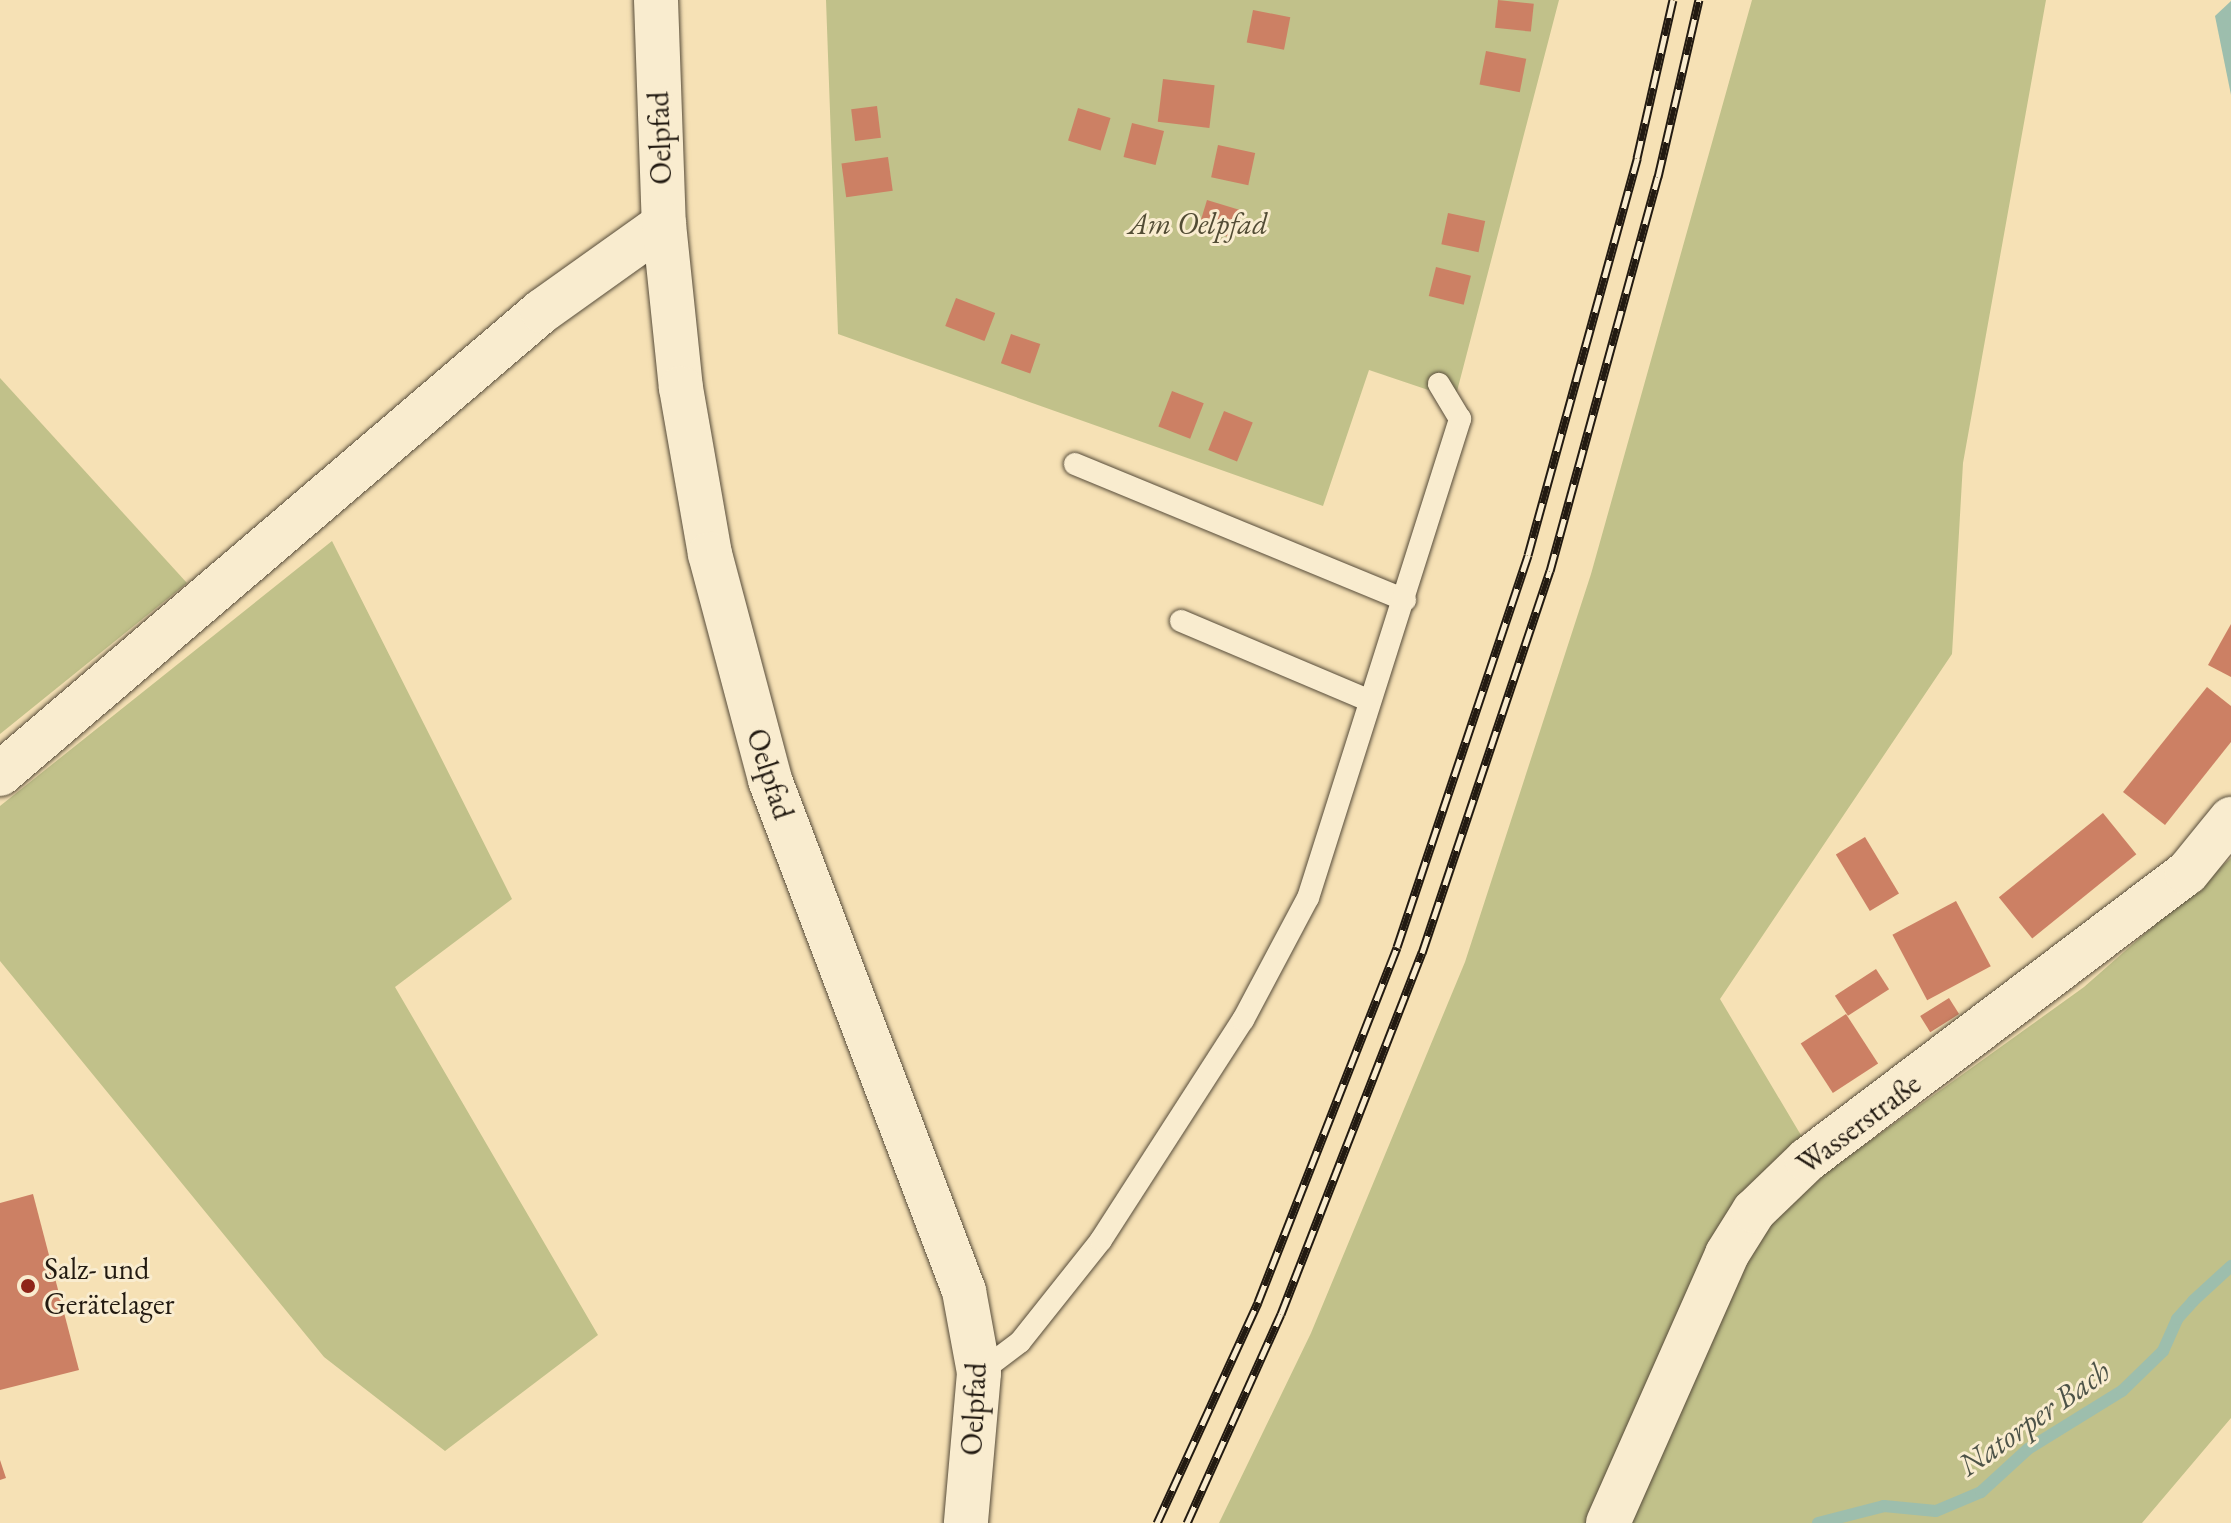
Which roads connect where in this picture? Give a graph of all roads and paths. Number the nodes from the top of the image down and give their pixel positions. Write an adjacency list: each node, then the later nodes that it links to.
1 (656, 0): 2 (street, Oelpfad)
2 (664, 224): 8 (street); 10 (street, Oelpfad)
3 (1439, 384): 5 (lane)
4 (1075, 464): 5 (lane)
5 (1405, 600): 7 (lane)
6 (1181, 621): 7 (lane)
7 (1370, 701): 10 (lane)
8 (0, 774)
9 (2231, 819): 12 (street, Wasserstraße)
10 (979, 1373): 11 (street, Oelpfad)
11 (966, 1523)
12 (1608, 1523)

